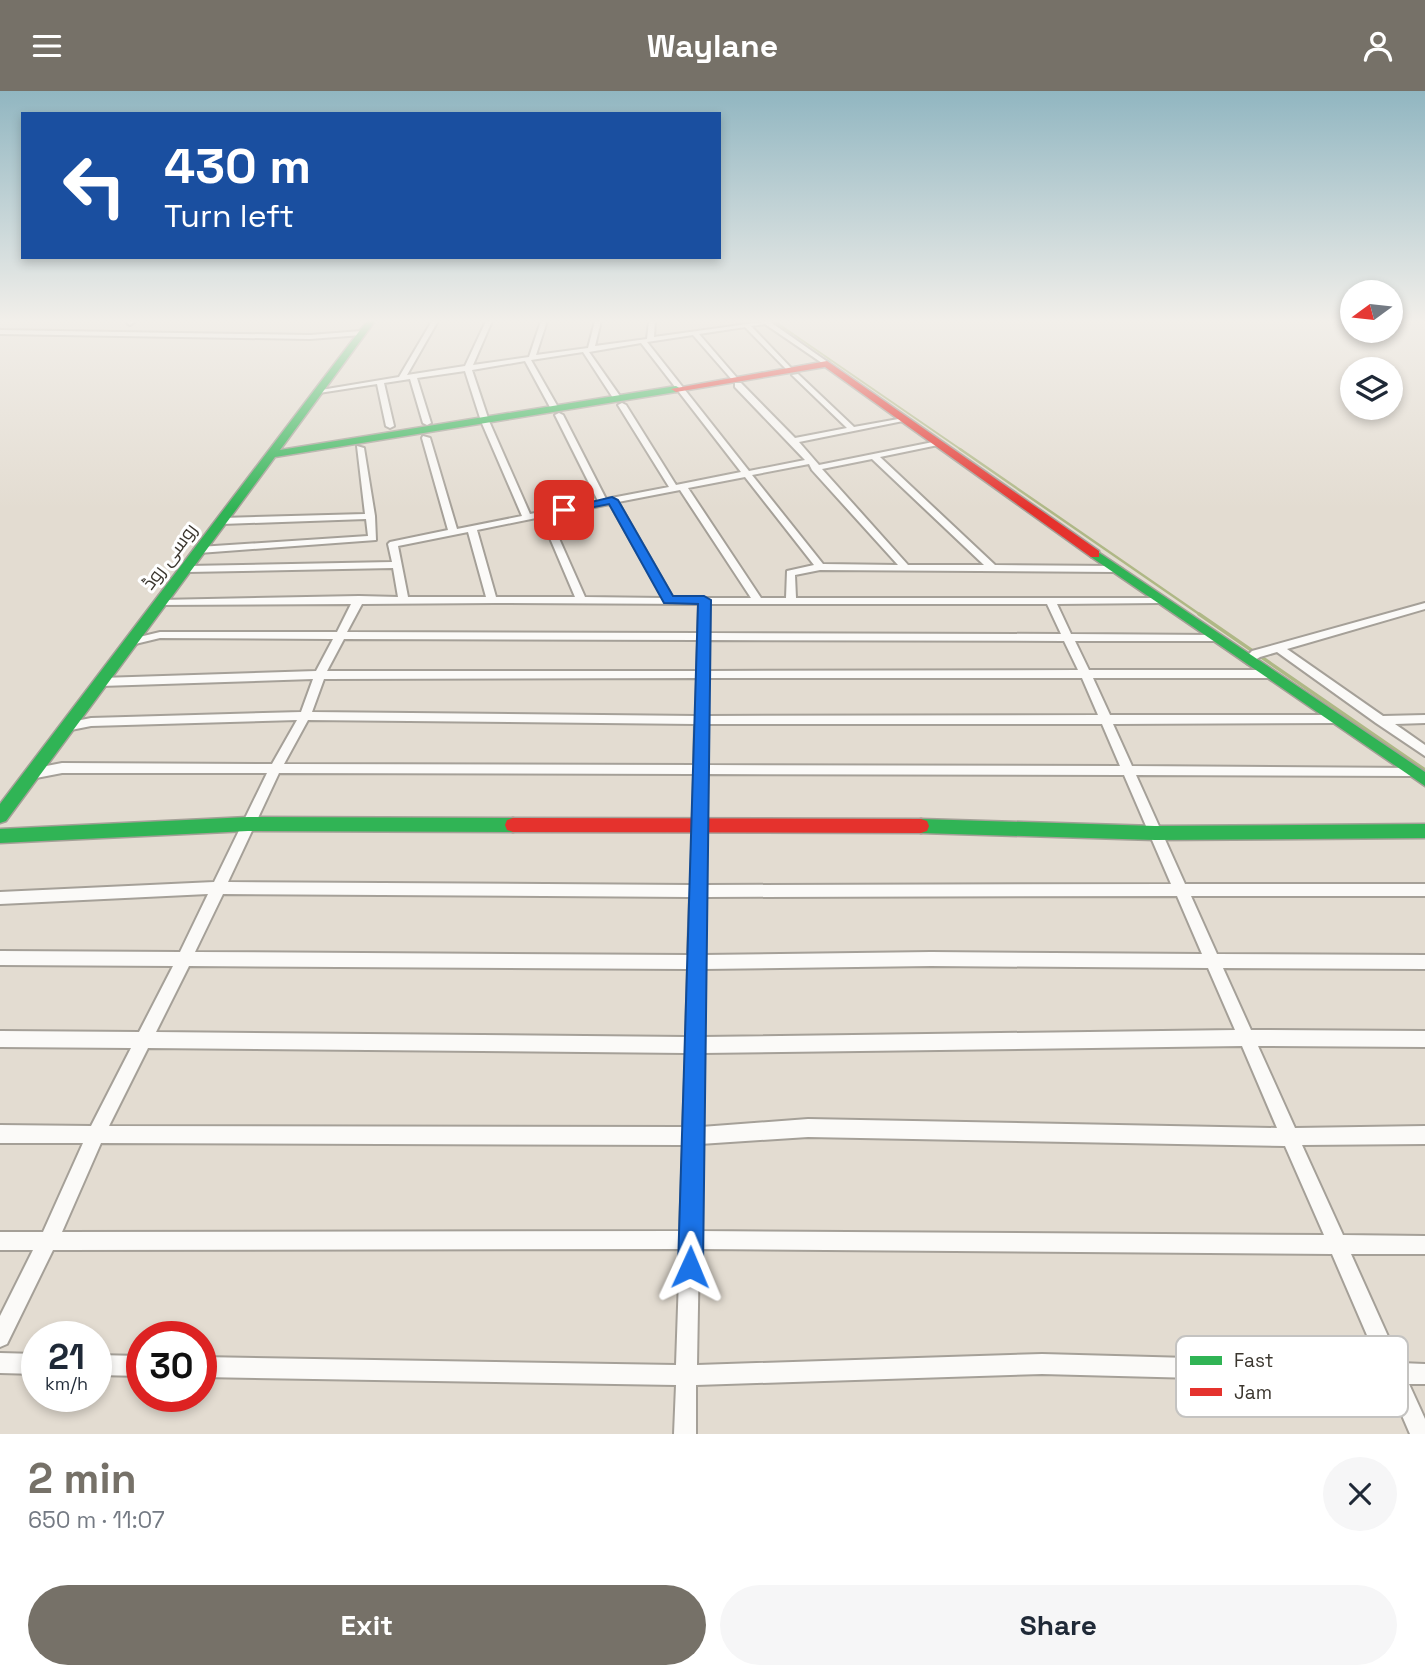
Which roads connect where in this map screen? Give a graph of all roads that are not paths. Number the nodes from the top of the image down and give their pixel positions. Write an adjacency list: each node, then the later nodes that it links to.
1 (324, 384): 13 (street, روسی روڈ)
2 (369, 384): 13 (street)
3 (380, 384): 19 (street)
4 (416, 384): 20 (street)
5 (473, 384): 18 (street)
6 (542, 384): 16 (street)
7 (609, 384): 15 (street)
8 (675, 384): 14 (street)
9 (726, 384): 14 (street)
10 (738, 384): 22 (street)
11 (804, 384): 21 (street)
12 (853, 384): 17 (street)
13 (319, 391): 26 (street, روسی روڈ)
14 (680, 391): 15 (street); 28 (street)
15 (620, 402): 16 (street); 29 (street)
16 (557, 412): 18 (street); 30 (street)
17 (904, 420): 21 (street); 23 (street)
18 (487, 424): 20 (street); 26 (street); 33 (street)
19 (390, 426)
20 (427, 430): 24 (street); 36 (street)
21 (853, 430): 22 (street)
22 (793, 441): 27 (street)
23 (935, 443): 25 (street); 43 (street)
24 (360, 448): 26 (street); 32 (street)
25 (874, 456): 27 (street); 40 (street)
26 (271, 457): 34 (street, روسی روڈ)
27 (813, 465): 28 (street); 42 (street)
28 (746, 474): 29 (street); 39 (street)
29 (678, 487): 30 (street); 48 (street)
30 (608, 501): 31 (street); 46 (street)
31 (544, 514): 33 (street); 52 (street)
32 (371, 516): 34 (street); 37 (street)
33 (527, 517): 35 (street)
34 (222, 520): 37 (street, روسی روڈ)
35 (472, 528): 36 (street); 51 (street)
36 (453, 532): 38 (street)
37 (199, 550): 41 (street, روسی روڈ)
38 (397, 565): 41 (street); 45 (street)
39 (820, 567): 42 (street); 49 (street)
40 (992, 568): 42 (street); 43 (street)
41 (187, 569): 54 (street, روسی روڈ)
42 (906, 569)
43 (1117, 569): 50 (street)
44 (359, 599): 45 (street); 54 (street); 56 (street)
45 (403, 599): 51 (street)
46 (669, 600): 47 (street); 52 (street)
47 (704, 600): 48 (street); 57 (street)
48 (757, 600): 49 (street)
49 (791, 600): 53 (street)
50 (1161, 600): 53 (street); 59 (street)
51 (492, 601): 52 (street)
52 (582, 601)
53 (1050, 601): 58 (street)
54 (159, 603): 60 (street, روسی روڈ)
55 (1425, 606): 61 (street)
56 (340, 635): 57 (street); 60 (street); 64 (street)
57 (705, 635): 58 (street); 66 (street)
58 (1066, 636): 59 (street); 65 (street)
59 (1214, 638): 62 (street)
60 (131, 642): 67 (street, روسی روڈ)
61 (1275, 649): 62 (street); 73 (street)
62 (1249, 658): 63 (street)
63 (1268, 674): 65 (street); 70 (street)
64 (320, 675): 66 (street); 67 (street); 68 (street)
65 (1086, 675): 66 (street); 69 (street)
66 (703, 677): 72 (street)
67 (101, 682): 74 (street, روسی روڈ)
68 (305, 716): 72 (street); 74 (street); 76 (street)
69 (1105, 719): 70 (street); 72 (street); 77 (street)
70 (1337, 719): 80 (street)
71 (1425, 719): 73 (street)
72 (701, 720): 78 (street)
73 (1380, 720): 75 (street)
74 (66, 727): 79 (street, روسی روڈ)
75 (1425, 751)
76 (275, 769): 78 (street); 79 (street); 82 (street)
77 (1128, 770): 78 (street); 80 (street); 85 (street)
78 (701, 771): 83 (street)
79 (31, 774): 81 (street, روسی روڈ)
80 (1418, 775)
81 (0, 816)
82 (248, 824): 83 (street); 86 (street); 87 (street)
83 (699, 826): 85 (street); 89 (street)
84 (1425, 831): 85 (street)
85 (1155, 833): 90 (street)
86 (0, 836)
87 (217, 888): 89 (street); 91 (street); 93 (street)
88 (1425, 890): 90 (street)
89 (699, 891): 90 (street); 96 (street)
90 (1181, 891): 94 (street)
91 (0, 898)
92 (0, 958): 93 (street)
93 (184, 960): 96 (street); 99 (street)
94 (1212, 961): 95 (street); 96 (street); 97 (street)
95 (1425, 962)
96 (695, 963): 101 (street)
97 (1245, 1038): 100 (street); 101 (street); 106 (street)
98 (0, 1039): 99 (street)
99 (144, 1039): 101 (street); 103 (street)
100 (1425, 1039)
101 (695, 1045): 105 (street)
102 (0, 1134): 103 (street)
103 (96, 1134): 105 (street); 109 (street)
104 (1425, 1135): 106 (street)
105 (693, 1136): 106 (street); 107 (street)
106 (1289, 1137): 110 (street)
107 (691, 1240): 109 (street); 110 (street); 118 (street)
108 (0, 1241): 109 (street)
109 (48, 1241): 113 (street)
110 (1337, 1244): 111 (street); 112 (street)
111 (1425, 1245)
112 (1377, 1336)
113 (0, 1337)
114 (0, 1363): 115 (street)
115 (21, 1364)
116 (217, 1367): 118 (street)
117 (1176, 1368): 118 (street)
118 (688, 1375): 120 (street)
119 (1408, 1406): 121 (street)
120 (685, 1434)
121 (1421, 1434)

